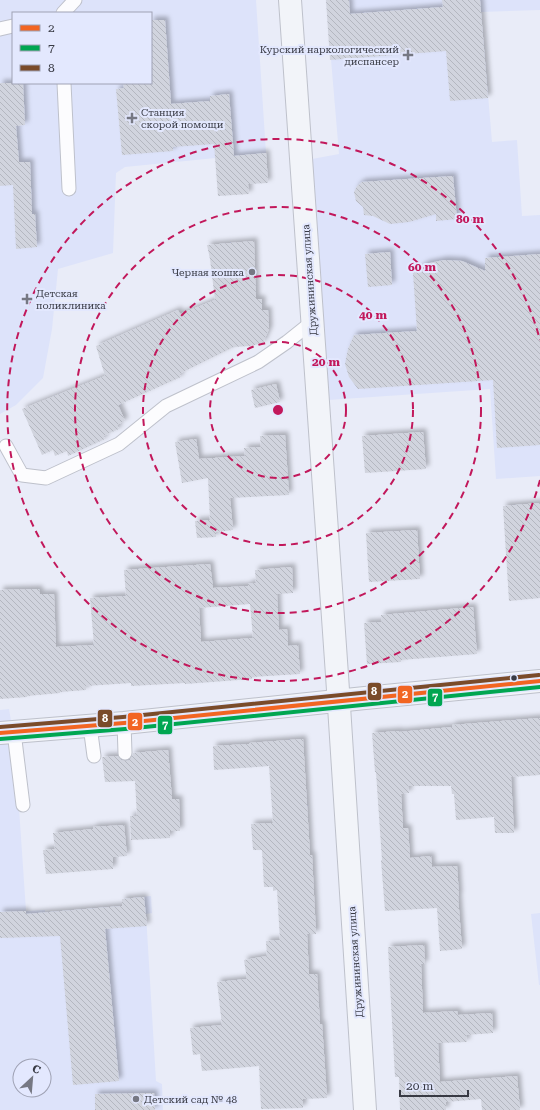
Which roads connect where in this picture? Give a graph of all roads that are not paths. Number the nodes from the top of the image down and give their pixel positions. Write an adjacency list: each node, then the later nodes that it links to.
1 (75, 0): 3 (lane); 4 (lane)
2 (290, 0): 9 (street, Дружининская улица)
3 (64, 12)
4 (73, 12)
5 (12, 26): 6 (lane)
6 (0, 29)
7 (64, 84): 8 (lane)
8 (68, 189)
9 (312, 322): 10 (lane); 12 (street, Дружининская улица)
10 (6, 446)
11 (540, 681): 12 (street)
12 (338, 700): 13 (street); 19 (street, Дружининская улица)
13 (124, 723): 14 (street); 16 (lane)
14 (90, 726): 15 (street); 17 (lane)
15 (7, 733): 18 (lane)
16 (125, 754)
17 (94, 756)
18 (23, 806)
19 (365, 1110)

